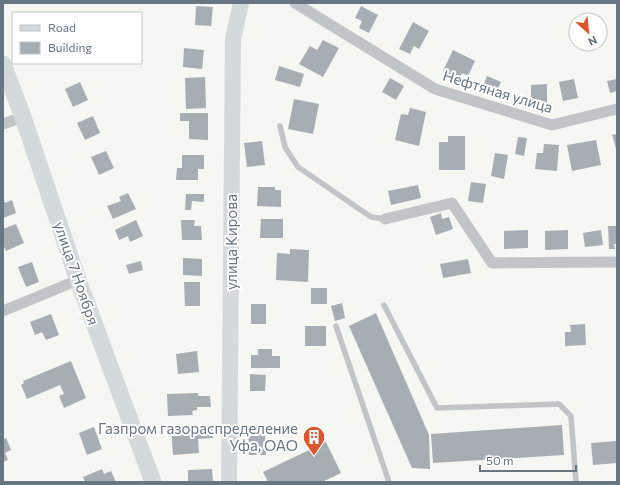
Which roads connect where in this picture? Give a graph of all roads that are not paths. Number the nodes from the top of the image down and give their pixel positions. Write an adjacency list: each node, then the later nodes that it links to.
1 (241, 3): 15 (street, улица Кирова)
2 (295, 3): 4 (street, Нефтяная улица)
3 (3, 64): 5 (main road, улица 7 Ноября)
4 (617, 109)
5 (24, 116): 6 (street); 10 (main road, улица 7 Ноября)
6 (3, 124)
7 (280, 126): 8 (lane)
8 (385, 219): 9 (street)
9 (617, 262)
10 (78, 280): 12 (street); 14 (main road, улица 7 Ноября)
11 (384, 305): 17 (lane)
12 (3, 310)
13 (336, 326): 16 (lane)
14 (153, 482)
15 (229, 482)
16 (389, 482)
17 (576, 482)

